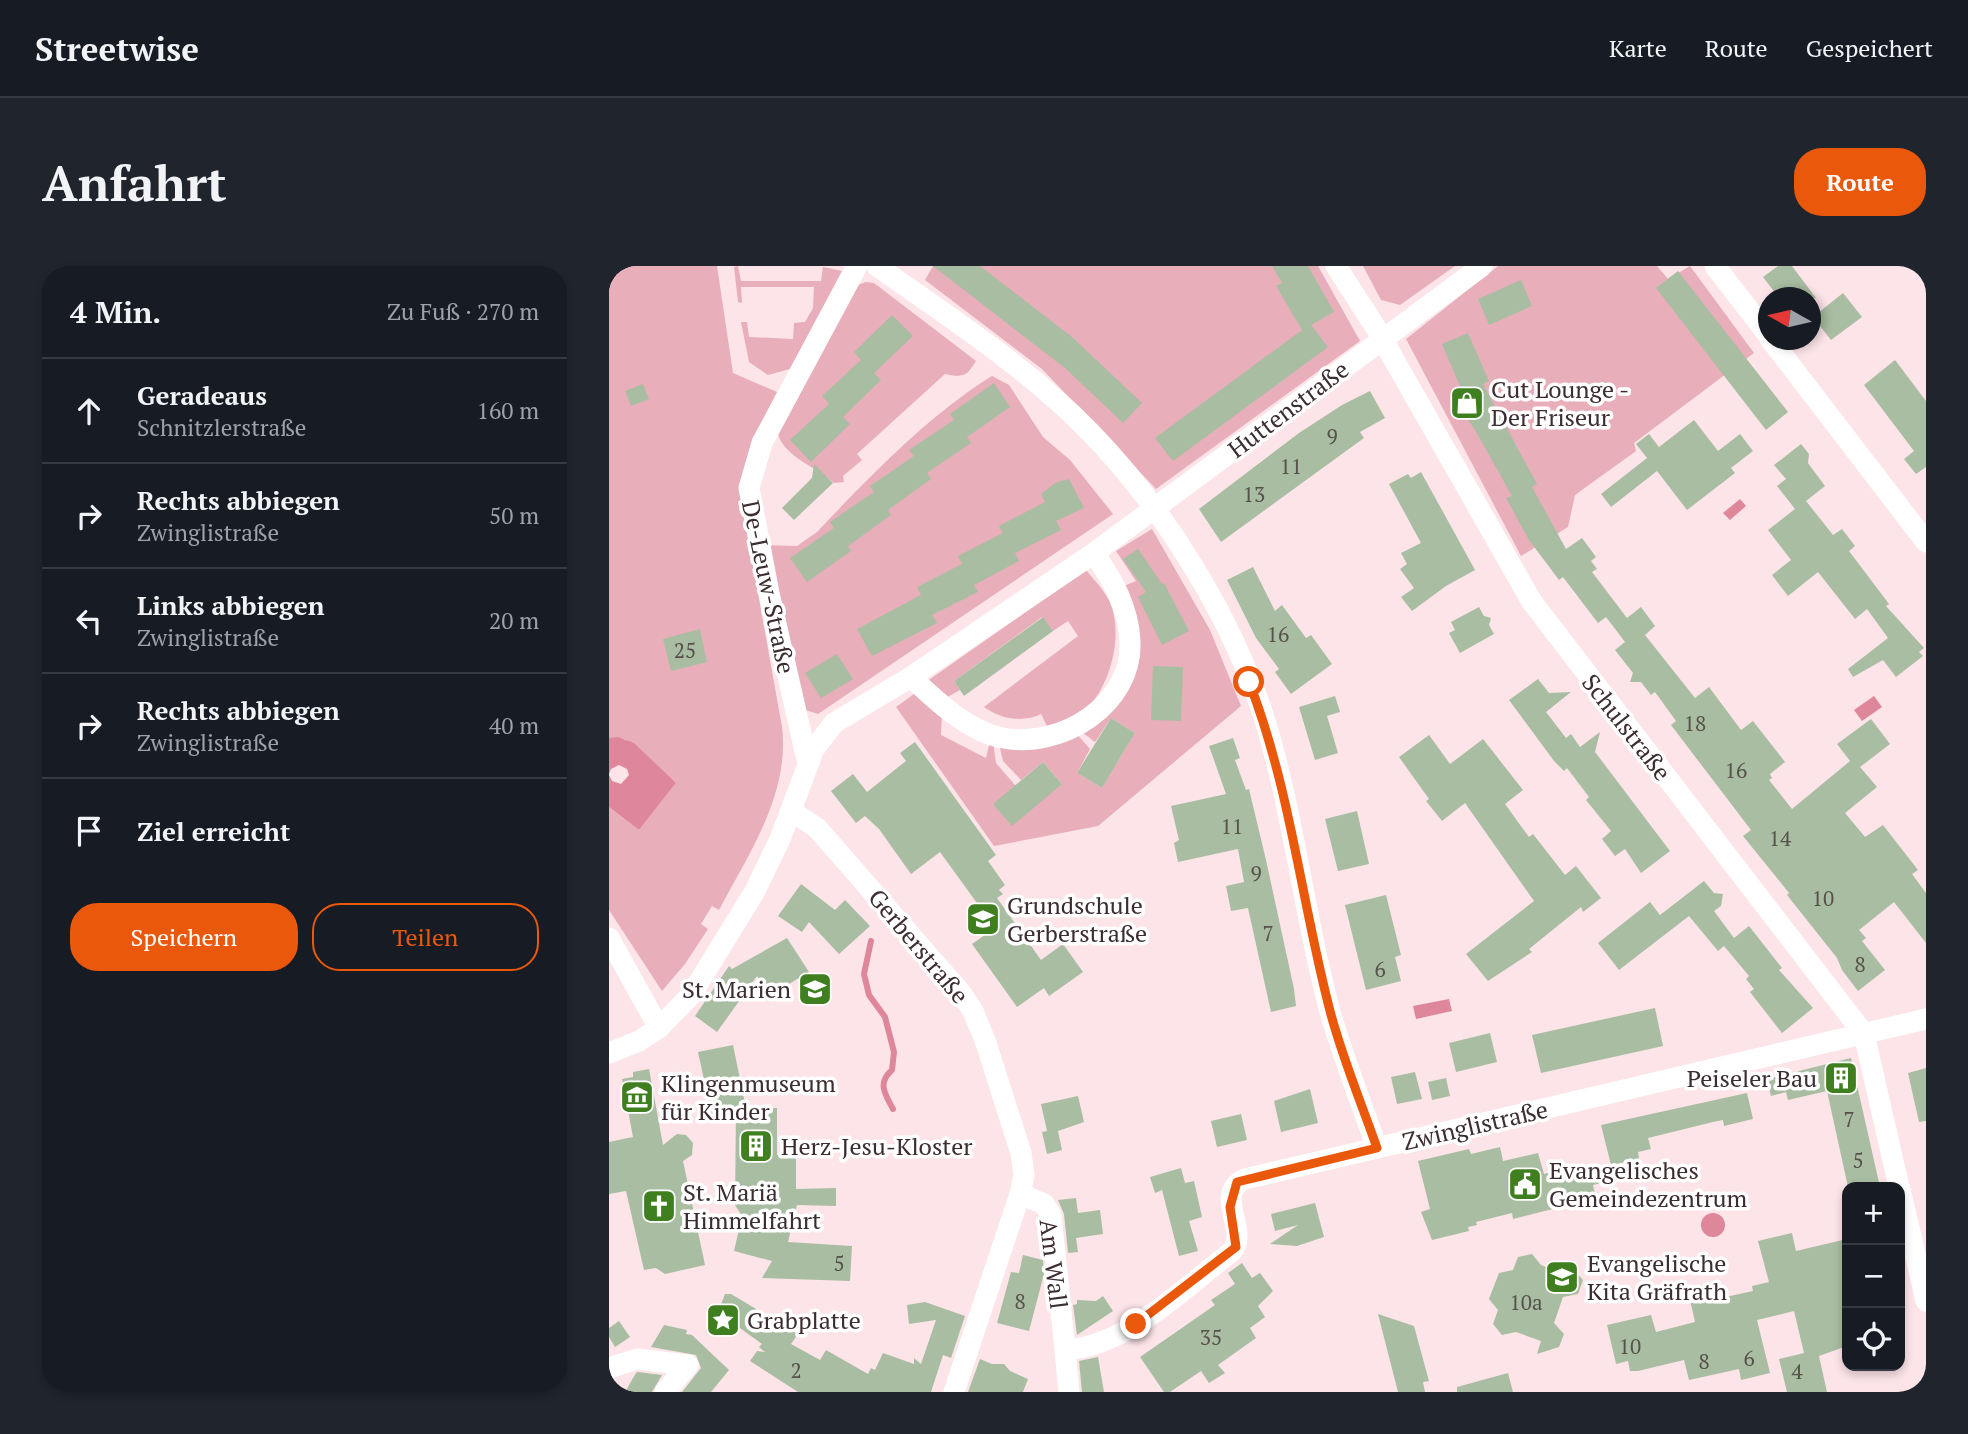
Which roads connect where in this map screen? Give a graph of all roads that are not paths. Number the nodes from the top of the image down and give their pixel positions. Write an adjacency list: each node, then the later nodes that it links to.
1 (856, 266): 13 (street, De-Leuw-Straße)
2 (877, 266): 9 (street)
3 (1336, 266): 7 (street, Schulstraße)
4 (1482, 266): 7 (street, Huttenstraße)
5 (1715, 266): 6 (street)
6 (1758, 322)
7 (1382, 339): 9 (street, Huttenstraße); 18 (street, Schulstraße)
8 (1779, 350): 10 (street)
9 (1155, 509): 11 (street, Huttenstraße); 20 (street)
10 (1926, 542)
11 (1094, 553): 12 (street, Huttenstraße); 12 (street)
12 (911, 677): 13 (street, Huttenstraße)
13 (808, 764): 14 (street, Huttenstraße)
14 (791, 811): 17 (street); 22 (street, Gerberstraße)
15 (609, 938): 17 (street)
16 (1926, 1019): 18 (street, Zwinglistraße)
17 (659, 1028): 19 (street)
18 (1864, 1034): 20 (street, Zwinglistraße); 21 (street, Schulstraße)
19 (609, 1053)
20 (1377, 1148): 25 (street, Zwinglistraße)
21 (1899, 1182)
22 (1020, 1194): 25 (street, Am Wall); 28 (street, Gerberstraße)
23 (1905, 1210): 24 (street, Schulstraße)
24 (1926, 1301)
25 (1069, 1350): 29 (street, Am Wall)
26 (609, 1368): 27 (street)
27 (666, 1392)
28 (954, 1392)
29 (1069, 1392)

